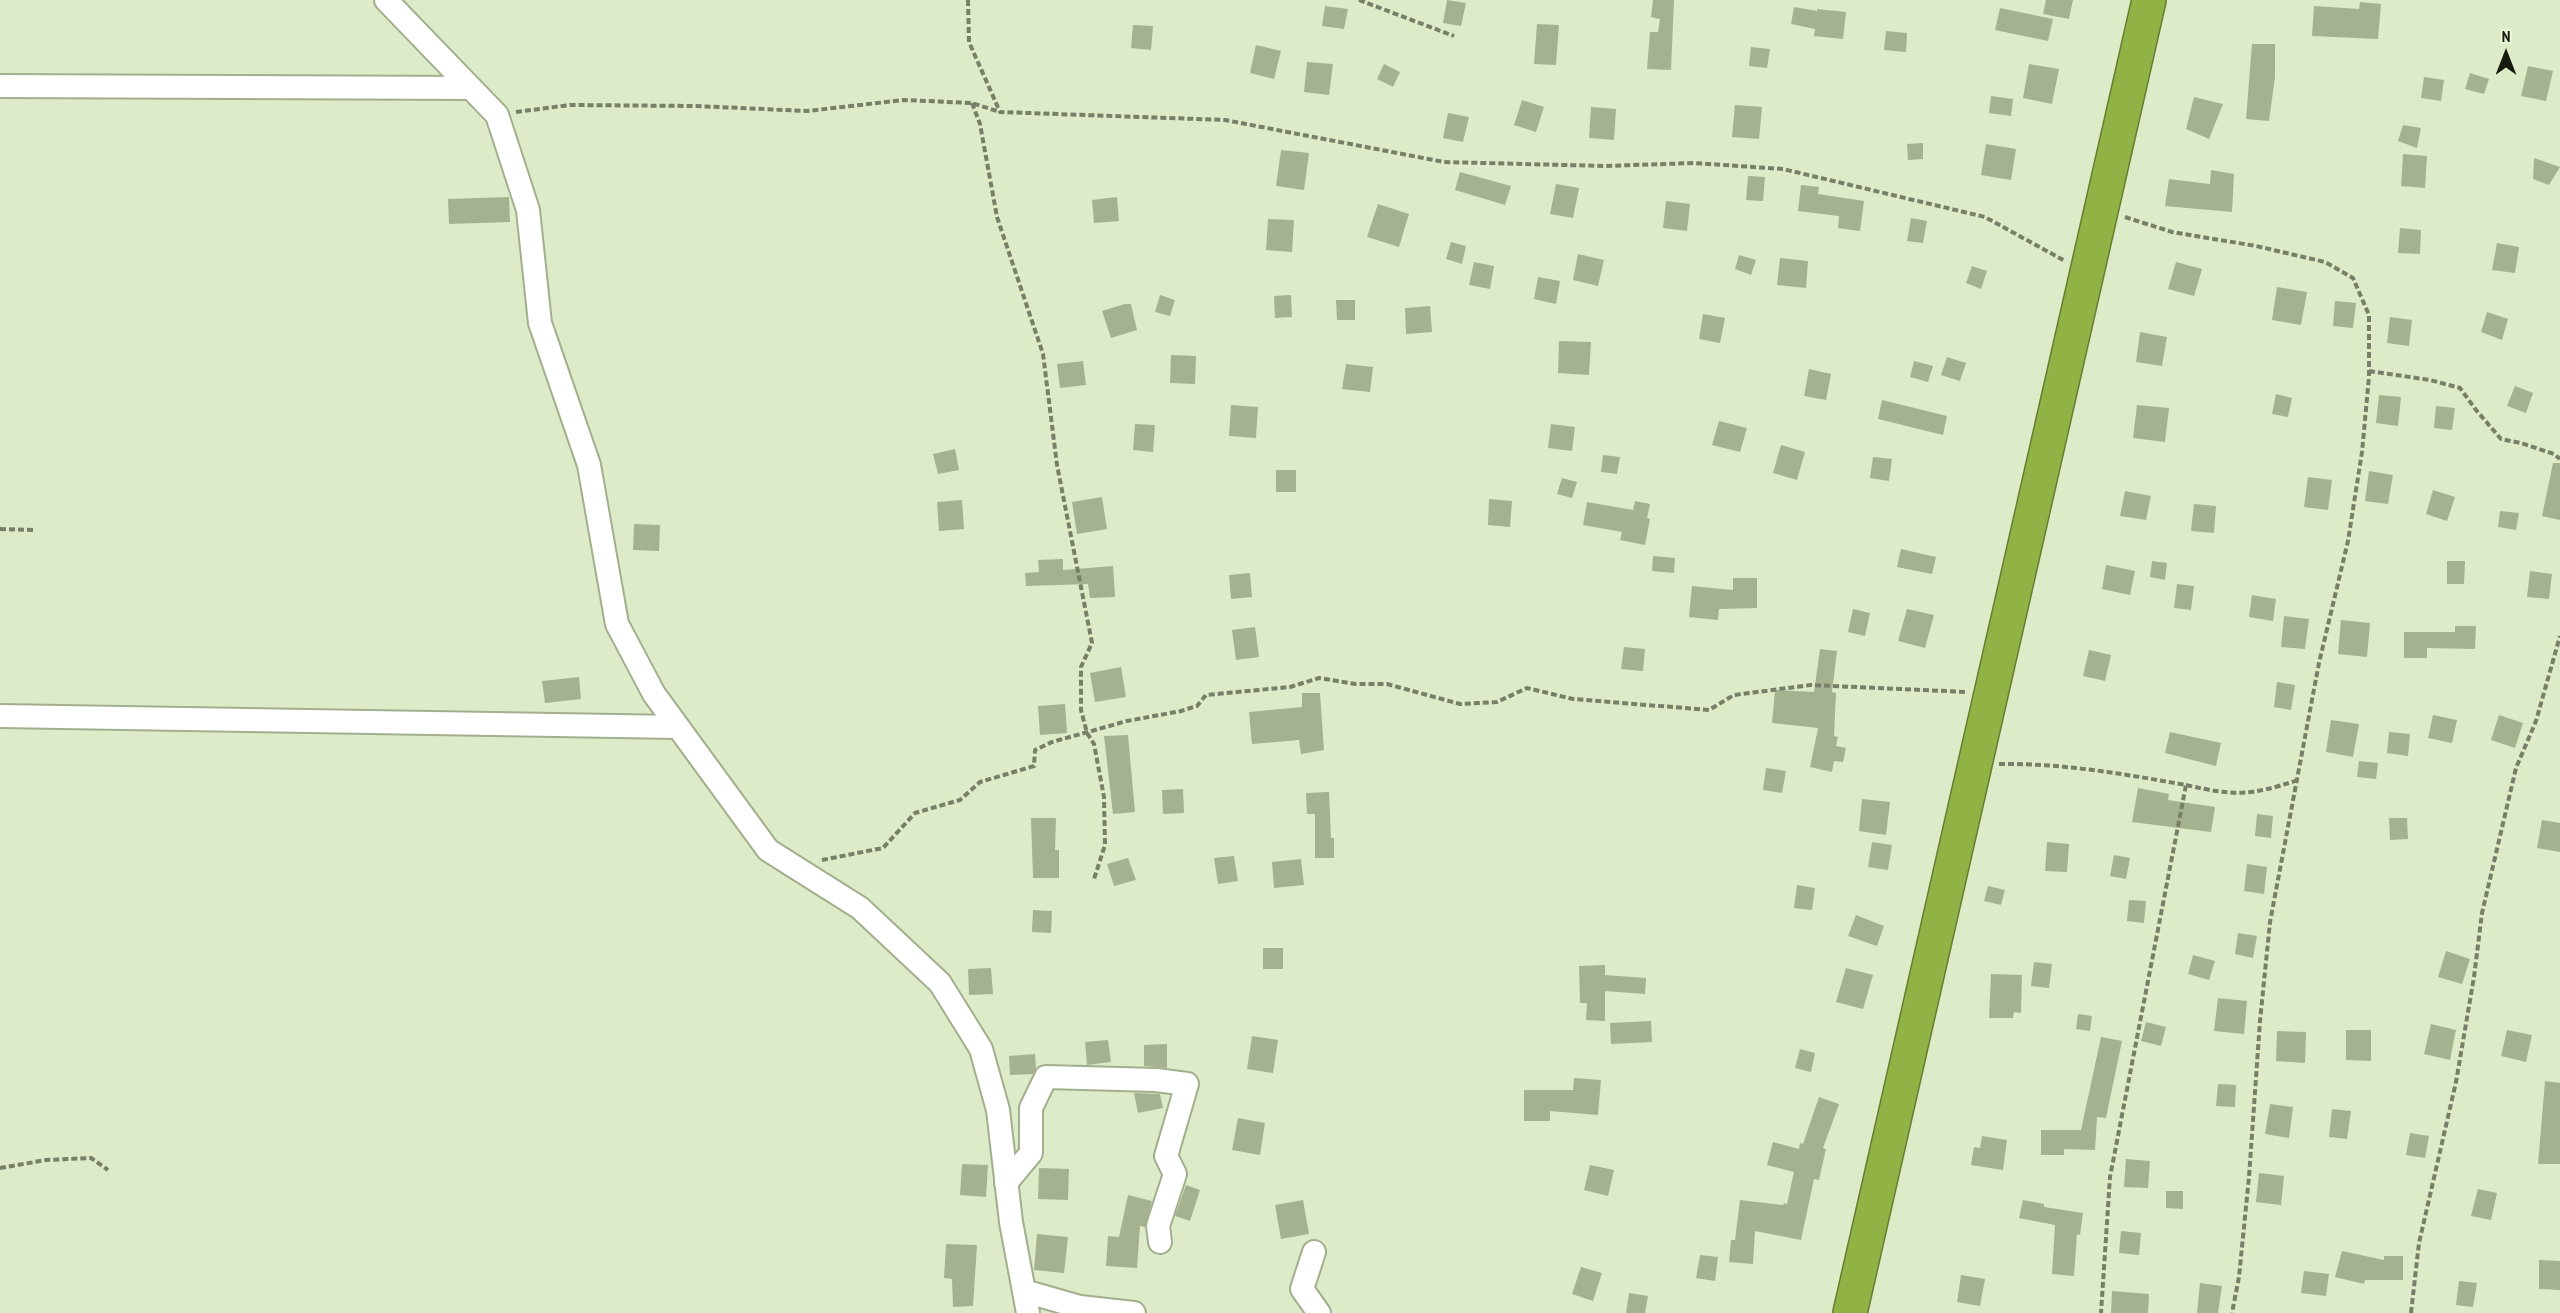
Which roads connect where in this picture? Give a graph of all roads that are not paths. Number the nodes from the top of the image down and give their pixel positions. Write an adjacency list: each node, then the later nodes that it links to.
1 (386, 0): 4 (street)
2 (2149, 0): 15 (highway)
3 (0, 86): 4 (street)
4 (471, 88): 6 (street)
5 (0, 716): 6 (street)
6 (678, 727): 7 (street)
7 (1006, 1183): 8 (street); 10 (street)
8 (1160, 1242)
9 (1314, 1252): 14 (street)
10 (1024, 1291): 11 (street); 12 (street)
11 (1078, 1310): 13 (street)
12 (1028, 1313)
13 (1134, 1313)
14 (1319, 1313)
15 (1850, 1313)

